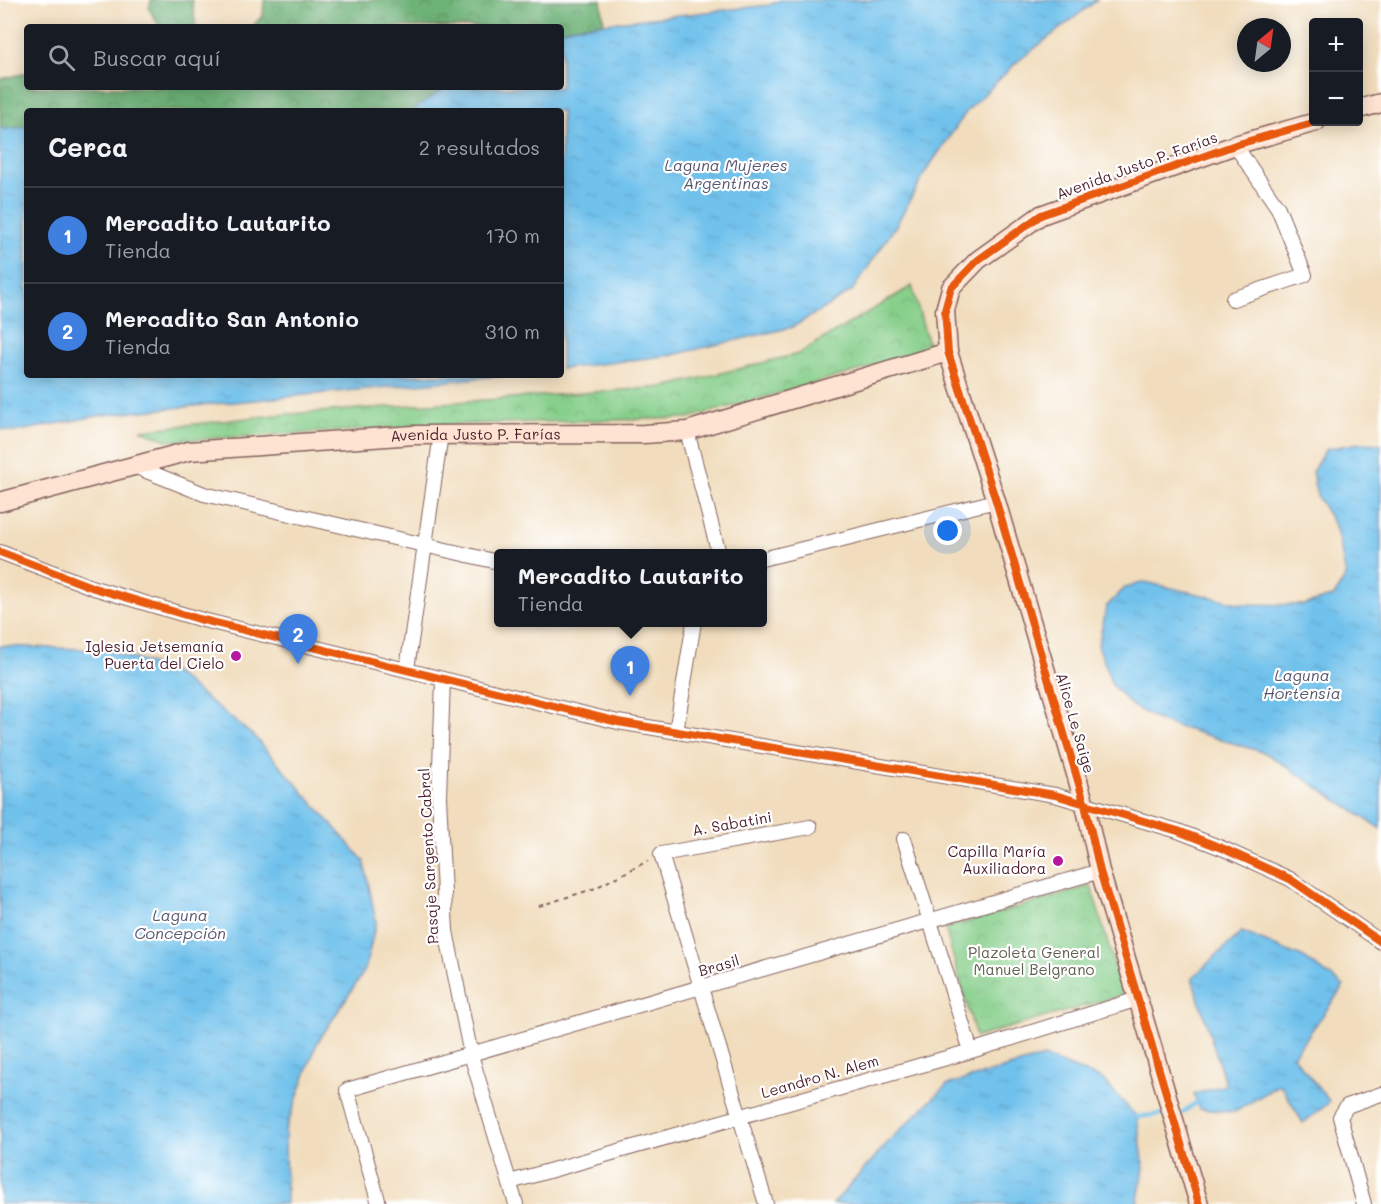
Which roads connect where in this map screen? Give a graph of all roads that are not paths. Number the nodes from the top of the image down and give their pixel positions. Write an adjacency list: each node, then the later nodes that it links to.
1 (1381, 103): 2 (street)
2 (1363, 108)
3 (1309, 124): 4 (street, Avenida Justo P. Farías)
4 (1235, 145): 5 (street, Avenida Justo P. Farías); 6 (street)
5 (978, 260): 7 (street, Alice Le Saige)
6 (1233, 299)
7 (948, 352): 8 (street, Avenida Justo P. Farías); 11 (street, Alice Le Saige)
8 (687, 431): 9 (street, Avenida Justo P. Farías); 14 (street)
9 (441, 434): 10 (street, Avenida Justo P. Farías); 13 (street)
10 (134, 466): 12 (street, Avenida Justo P. Farías); 13 (street)
11 (996, 501): 16 (street); 22 (street, Alice Le Saige)
12 (0, 502)
13 (423, 545): 17 (street); 19 (street)
14 (718, 549)
15 (0, 552): 19 (street)
16 (767, 558)
17 (494, 561)
18 (693, 627): 21 (street)
19 (407, 669): 20 (street)
20 (443, 679): 21 (street); 31 (street, Pasaje Sargento Cabral)
21 (676, 732): 22 (street)
22 (1085, 805): 25 (street, Alice Le Saige); 27 (street)
23 (810, 827): 28 (street, A. Sabatini)
24 (904, 838): 26 (street)
25 (1100, 871): 26 (street, Brasil); 29 (street, Alice Le Saige)
26 (930, 922): 28 (street, Brasil); 30 (street)
27 (1381, 942)
28 (702, 987): 31 (street, Brasil); 33 (street)
29 (1138, 999): 30 (street, Leandro N. Alem); 38 (street, Alice Le Saige)
30 (971, 1051): 33 (street, Leandro N. Alem)
31 (471, 1055): 34 (street, Pasaje Sargento Cabral); 35 (street, Brasil)
32 (1381, 1094): 39 (street)
33 (741, 1117): 34 (street, Leandro N. Alem); 37 (street)
34 (510, 1182): 36 (street, Pasaje Sargento Cabral)
35 (379, 1204)
36 (516, 1204)
37 (766, 1204)
38 (1198, 1204)
39 (1364, 1204)

